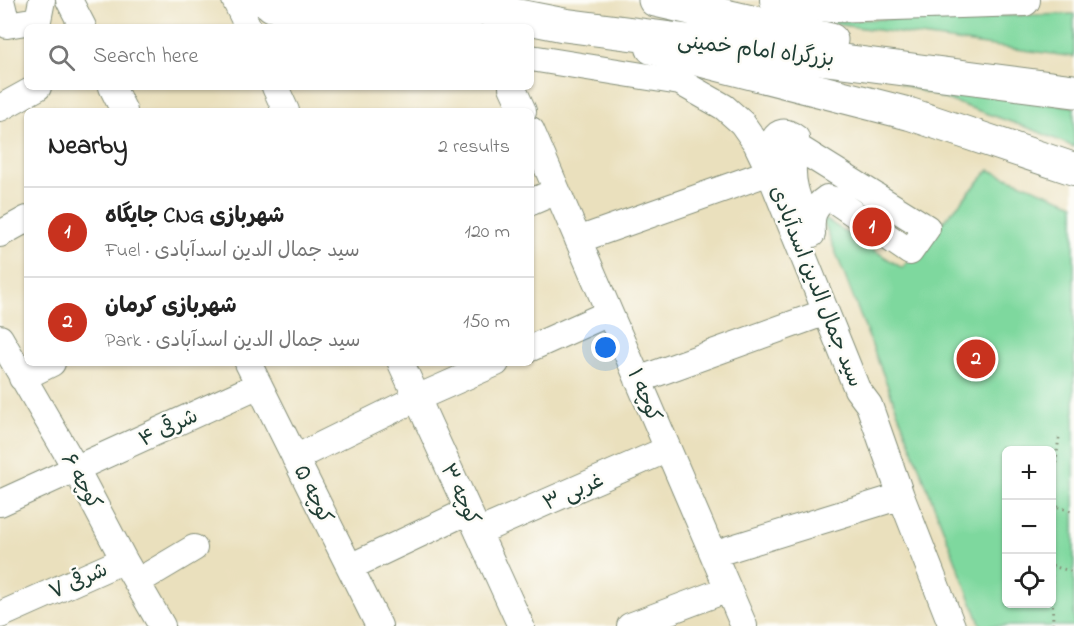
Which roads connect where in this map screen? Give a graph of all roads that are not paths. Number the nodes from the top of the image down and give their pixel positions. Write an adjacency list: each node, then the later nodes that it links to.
1 (1, 0): 2 (street)
2 (42, 0)
3 (69, 0): 10 (street)
4 (235, 0): 11 (street)
5 (438, 0): 13 (highway, بزرگراه امام خمینی)
6 (656, 0): 15 (highway, بزرگراه امام خمینی)
7 (776, 0): 8 (main road)
8 (1024, 0)
9 (261, 2): 12 (street); 13 (highway)
10 (81, 24)
11 (247, 24)
12 (365, 24)
13 (564, 25): 19 (highway, بزرگراه امام خمینی); 26 (main road)
14 (534, 58): 25 (street, سید جمال الدین اسدآبادی)
15 (1074, 72)
16 (33, 90): 20 (street)
17 (276, 90): 21 (street)
18 (513, 90): 22 (street)
19 (1074, 91)
20 (0, 108)
21 (285, 108)
22 (522, 108)
23 (534, 137): 27 (street, کوچه ۱)
24 (797, 147): 25 (street); 31 (street, سید جمال الدین اسدآبادی); 31 (street)
25 (769, 169): 32 (street); 33 (street, سید جمال الدین اسدآبادی)
26 (1074, 169)
27 (557, 191): 28 (street); 32 (street, کوچه ۱)
28 (534, 201)
29 (24, 221): 30 (street)
30 (0, 234)
31 (812, 234): 44 (street, سید جمال الدین اسدآبادی)
32 (578, 240): 34 (street, کوچه ۱)
33 (826, 312): 42 (street); 44 (street, سید جمال الدین اسدآبادی)
34 (609, 313): 36 (street); 42 (street, کوچه ۱)
35 (2, 347): 41 (street, کوچه ۶)
36 (534, 347)
37 (46, 366): 41 (street)
38 (402, 366): 43 (street, کوچه ۳)
39 (489, 366): 43 (street)
40 (254, 374): 46 (street, کوچه ۵); 47 (street, شرقی ۴)
41 (22, 378): 47 (street, کوچه ۶)
42 (638, 380): 45 (street, کوچه ۱)
43 (417, 398): 46 (street); 50 (street, کوچه ۳)
44 (869, 405): 48 (street, سید جمال الدین اسدآبادی)
45 (668, 449): 50 (street, غربی ۳); 52 (street, کوچه ۱)
46 (295, 458): 54 (street, کوچه ۵)
47 (76, 469): 49 (street, شرقی ۴); 53 (street, کوچه ۶)
48 (901, 496): 52 (street); 63 (street, سید جمال الدین اسدآبادی)
49 (0, 503)
50 (473, 521): 54 (street, غربی ۳); 60 (street, کوچه ۳)
51 (194, 548): 55 (street)
52 (713, 554): 56 (street, کوچه ۱)
53 (124, 560): 55 (street, کوچه ۶); 57 (street, شرقی ۷)
54 (350, 567): 59 (street, کوچه ۵)
55 (137, 582): 58 (street, کوچه ۶)
56 (728, 589): 61 (street); 62 (street, کوچه ۱)
57 (0, 615)
58 (162, 626)
59 (379, 626)
60 (521, 626)
61 (630, 626)
62 (744, 626)
63 (952, 626)

